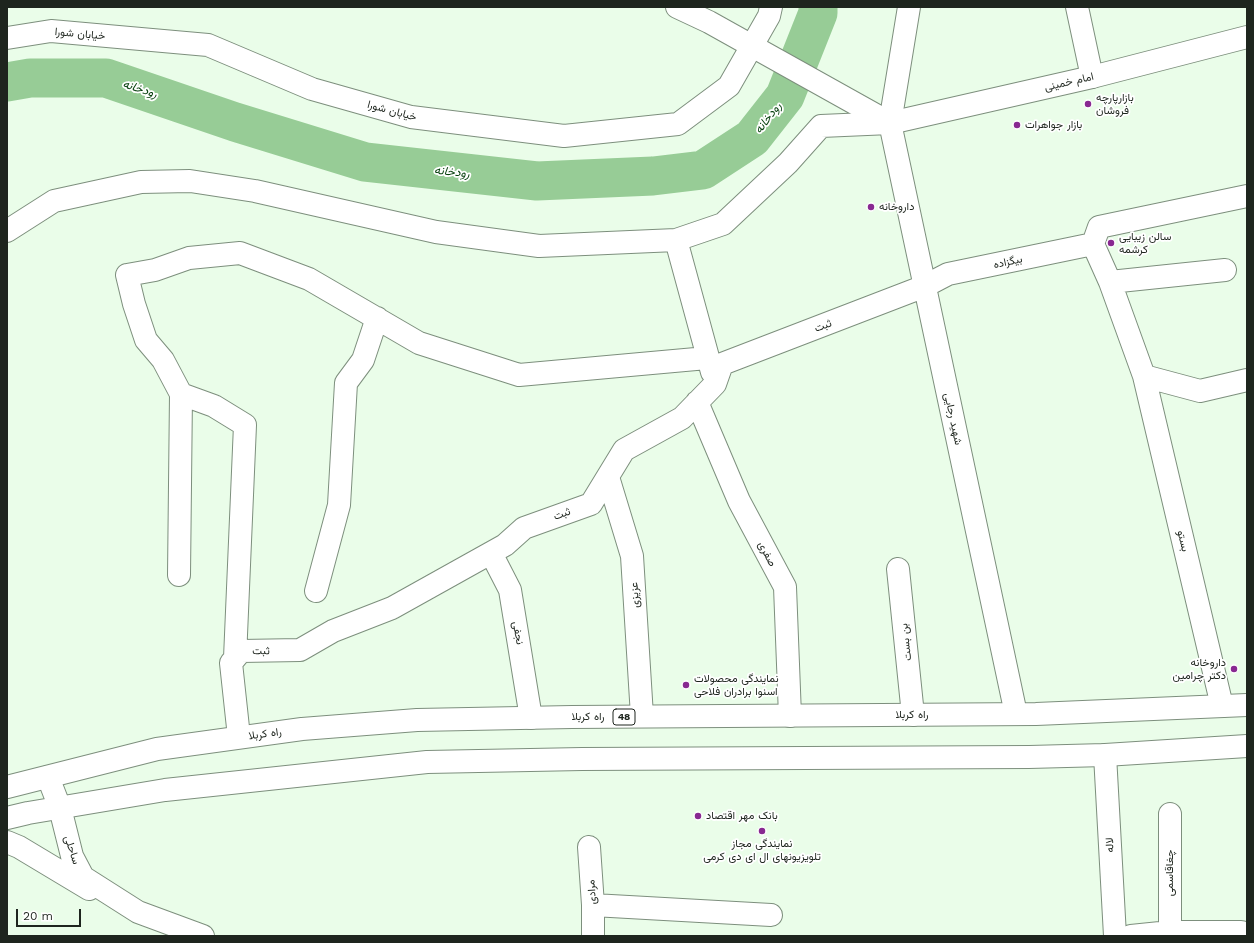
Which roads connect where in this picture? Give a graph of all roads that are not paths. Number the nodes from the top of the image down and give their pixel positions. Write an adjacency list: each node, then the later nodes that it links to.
1 (771, 7): 7 (street, خیابان شورا)
2 (909, 7): 9 (street)
3 (1077, 7): 8 (street)
4 (687, 9): 7 (street)
5 (1247, 36): 8 (street, امام خمینی)
6 (7, 38): 7 (street, خیابان شورا)
7 (751, 47): 9 (street)
8 (1092, 77): 9 (street, امام خمینی)
9 (890, 123): 12 (street, امام خمینی); 16 (street, شهید رجایی)
10 (1247, 196): 13 (street)
11 (7, 231): 12 (street, امام خمینی)
12 (676, 240): 18 (street)
13 (1093, 244): 15 (street, بستو); 16 (street, بیگزاده)
14 (1225, 270): 15 (street)
15 (1110, 282): 19 (street, بستو)
16 (925, 286): 21 (street, ثبت); 32 (street, شهید رجایی)
17 (377, 318): 18 (street); 22 (street); 28 (street)
18 (708, 358): 21 (street)
19 (1144, 376): 20 (street); 31 (street, بستو)
20 (1247, 380)
21 (715, 384): 23 (street, ثبت)
22 (181, 394): 27 (street); 29 (street)
23 (697, 402): 24 (street, ثبت); 35 (street, صفری)
24 (608, 477): 25 (street, ثبت); 34 (street, عزیزی)
25 (491, 552): 29 (street, ثبت); 36 (street, نجفی)
26 (898, 569): 33 (street, بن بست)
27 (178, 575)
28 (316, 591)
29 (235, 658): 37 (street)
30 (1247, 705): 31 (street, راه کربلا / 48)
31 (1222, 706): 32 (street, راه کربلا / 48)
32 (1016, 714): 33 (street, راه کربلا / 48)
33 (914, 715): 35 (street, راه کربلا / 48)
34 (642, 716): 35 (street, راه کربلا / 48); 36 (street, راه کربلا / 48)
35 (790, 716)
36 (531, 718): 37 (street, راه کربلا / 48)
37 (239, 737): 40 (street, راه کربلا / 48)
38 (1247, 746): 39 (street)
39 (1105, 755): 42 (street); 54 (street, لاله)
40 (48, 777): 41 (street, راه کربلا / 48); 42 (street, ساحلی)
41 (7, 787)
42 (60, 808): 44 (street); 52 (street, ساحلی)
43 (1170, 814): 49 (street, چغاقاسمی)
44 (7, 818)
45 (7, 842): 51 (street)
46 (589, 848): 47 (street, مرادی)
47 (593, 906): 48 (street); 53 (street, مرادی)
48 (770, 915)
49 (1170, 932): 50 (street); 55 (street)
50 (1247, 934)
51 (176, 936)
52 (202, 936)
53 (593, 936)
54 (1116, 936)
55 (1131, 936)

